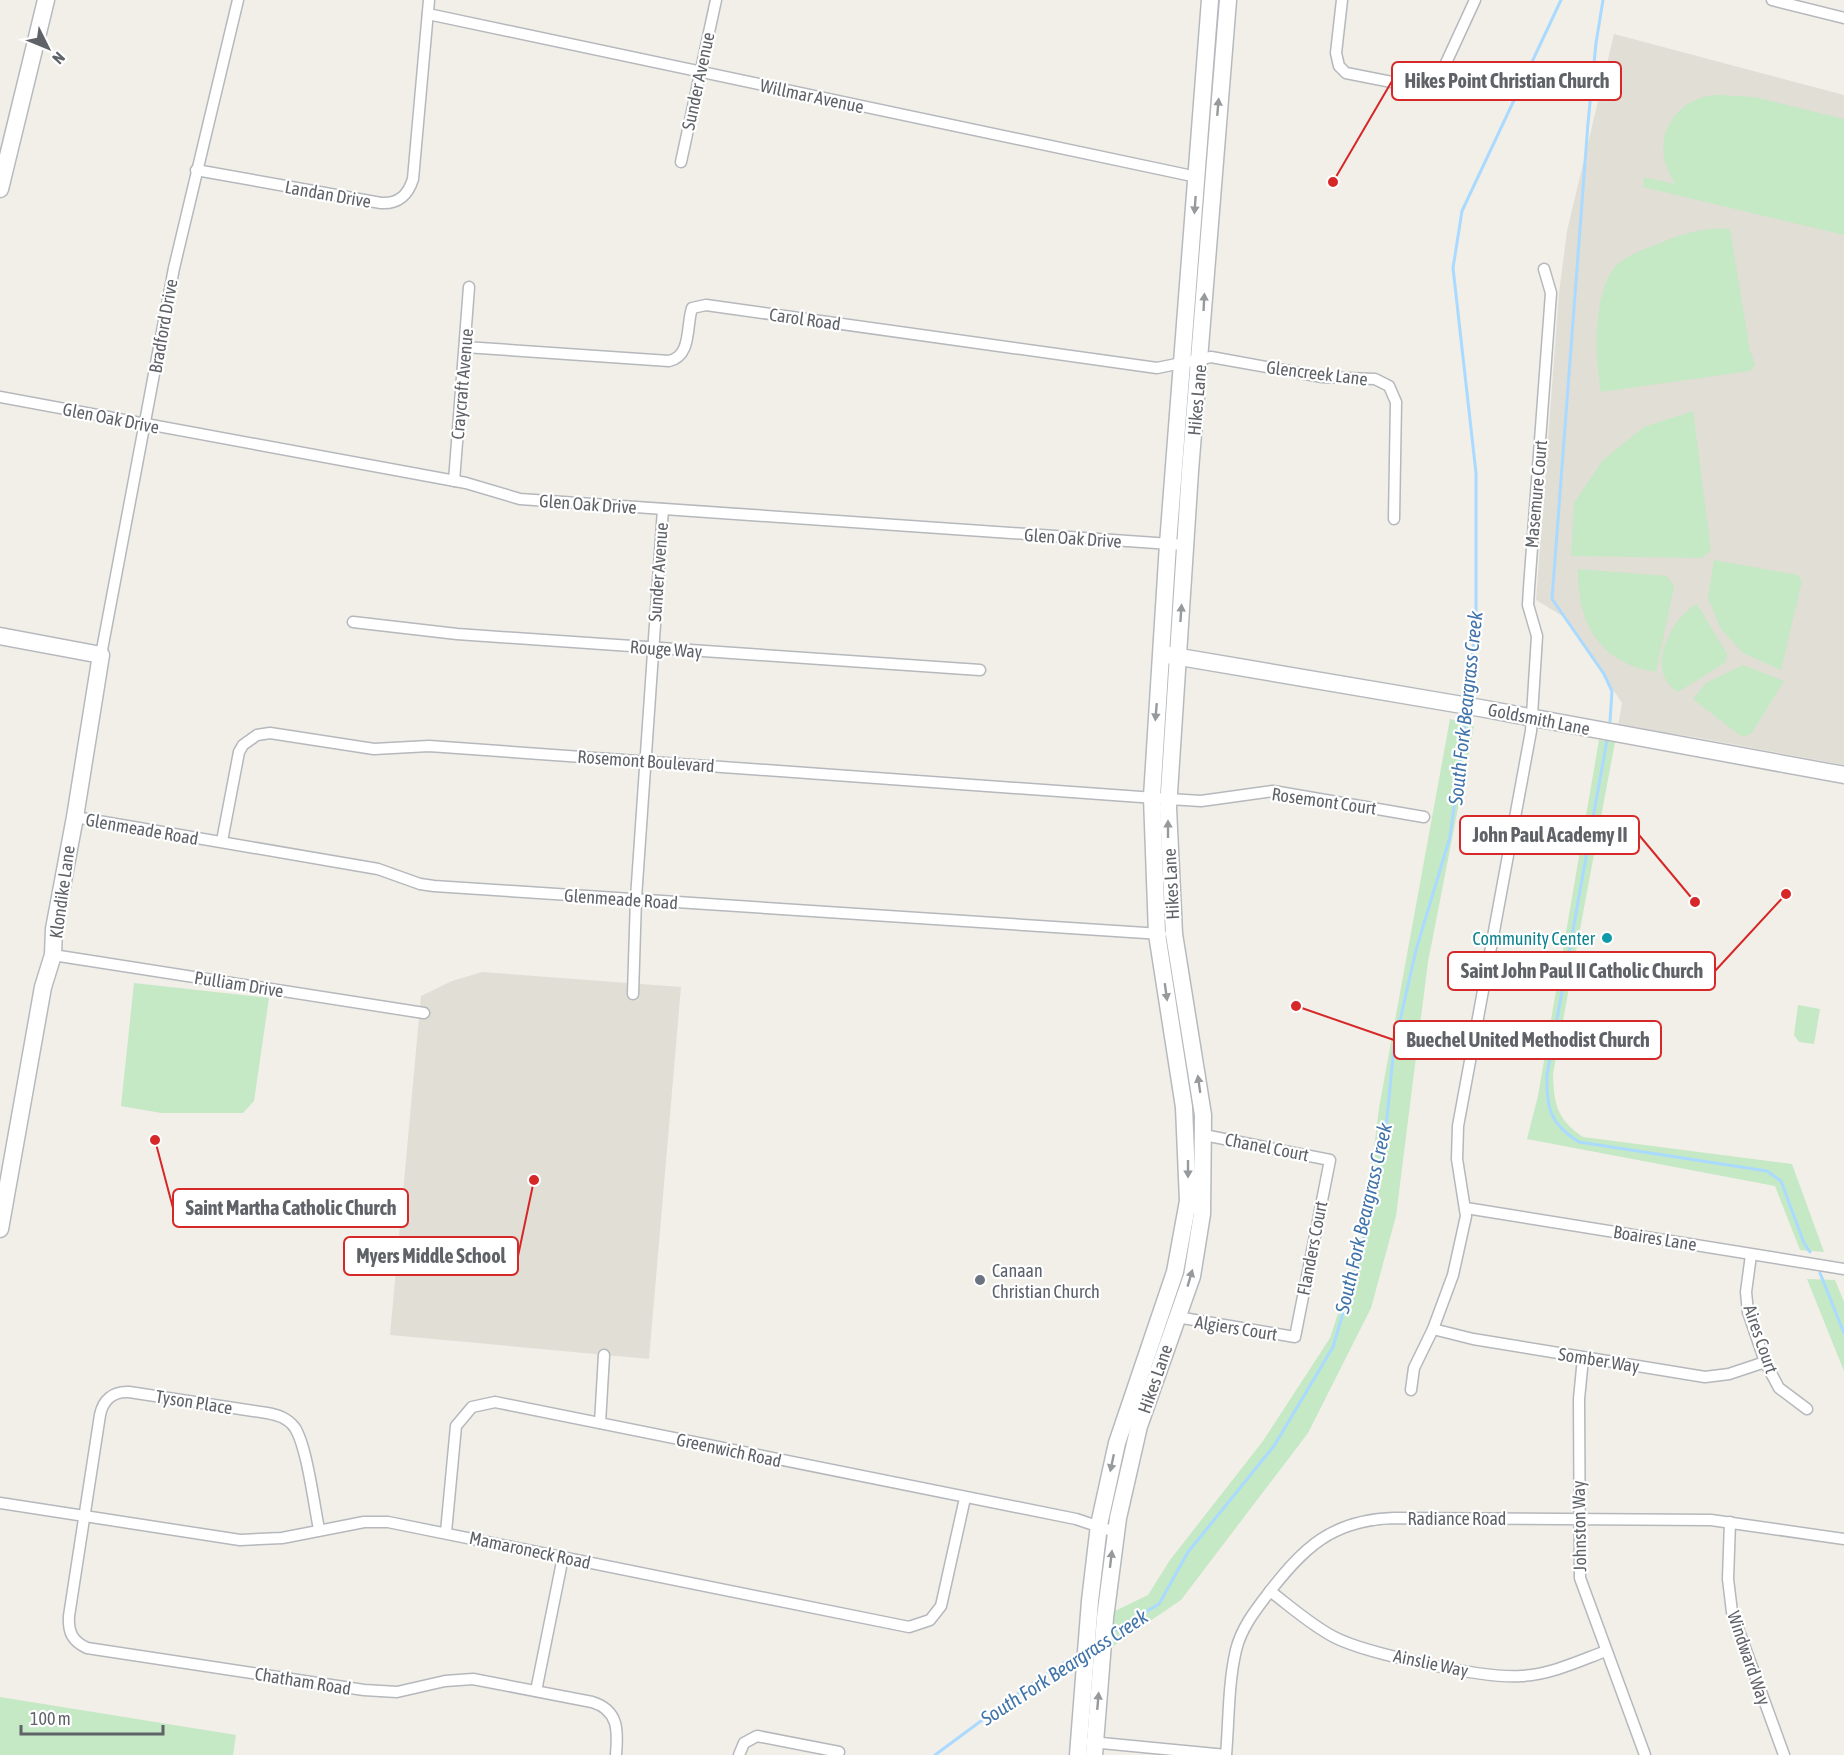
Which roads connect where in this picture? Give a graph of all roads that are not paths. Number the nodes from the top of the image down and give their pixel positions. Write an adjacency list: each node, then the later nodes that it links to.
1 (46, 0): 16 (main road)
2 (238, 0): 14 (street, Bradford Drive)
3 (429, 0): 10 (street, Landan Drive)
4 (716, 0): 12 (street, Sunder Avenue)
5 (1210, 0): 15 (main road, Hikes Lane)
6 (1228, 0): 20 (main road, Hikes Lane, one-way to 6)
7 (1342, 0): 8 (street)
8 (1475, 0)
9 (1772, 0): 11 (street)
10 (428, 14): 12 (street, Willmar Avenue); 14 (street, Landan Drive)
11 (1844, 18)
12 (700, 72): 13 (street, Sunder Avenue); 15 (street, Willmar Avenue)
13 (681, 162)
14 (196, 170): 23 (street, Bradford Drive)
15 (1197, 177): 21 (main road, Hikes Lane, one-way to 21)
16 (0, 189)
17 (1544, 269): 35 (street, Masemure Court)
18 (470, 288): 19 (street, Craycraft Avenue)
19 (465, 347): 21 (street, Carol Road); 24 (street, Craycraft Avenue)
20 (1200, 360): 21 (street, Glencreek Lane); 26 (street, Glencreek Lane); 28 (main road, Hikes Lane)
21 (1183, 364): 27 (main road, Hikes Lane)
22 (0, 397): 23 (street, Glen Oak Drive)
23 (146, 425): 24 (street, Glen Oak Drive); 32 (street, Bradford Drive)
24 (454, 481): 25 (street, Glen Oak Drive)
25 (663, 509): 27 (street, Glen Oak Drive); 31 (street, Sunder Avenue)
26 (1394, 519)
27 (1168, 544): 28 (street, Glen Oak Drive); 33 (main road, Hikes Lane)
28 (1185, 545): 33 (main road, Hikes Lane, one-way to 28)
29 (353, 622): 31 (street, Rouge Way)
30 (0, 636): 32 (main road)
31 (654, 648): 34 (street, Rouge Way); 36 (street, Sunder Avenue)
32 (101, 655): 39 (main road, Klondike Lane)
33 (1170, 655): 35 (main road, Goldsmith Lane); 38 (main road, Hikes Lane)
34 (980, 670)
35 (1532, 718): 37 (main road, Goldsmith Lane); 49 (street, Masemure Court)
36 (646, 761): 38 (street, Rosemont Boulevard); 41 (street, Rosemont Boulevard); 42 (street, Sunder Avenue)
37 (1844, 775)
38 (1160, 798): 40 (street, Rosemont Court); 43 (main road, Hikes Lane)
39 (75, 817): 41 (street, Glenmeade Road); 44 (main road, Klondike Lane)
40 (1425, 817)
41 (222, 841): 42 (street, Glenmeade Road)
42 (636, 898): 43 (street, Glenmeade Road); 45 (street, Sunder Avenue)
43 (1166, 934): 47 (main road, Hikes Lane, one-way to 43); 67 (main road, Hikes Lane, one-way to 67)
44 (54, 955): 46 (street, Pulliam Drive); 50 (main road, Klondike Lane)
45 (633, 994)
46 (424, 1013)
47 (1204, 1135): 48 (street, Chanel Court); 53 (main road, Hikes Lane, one-way to 47)
48 (1330, 1160): 55 (street, Flanders Court)
49 (1466, 1209): 51 (street, Boaires Lane); 54 (street)
50 (0, 1229)
51 (1751, 1255): 52 (street, Boaires Lane); 58 (street, Aires Court)
52 (1844, 1269)
53 (1177, 1317): 55 (street, Algiers Court); 70 (main road, Hikes Lane)
54 (1433, 1329): 57 (street, Somber Way); 59 (street)
55 (1295, 1337)
56 (604, 1355): 61 (street)
57 (1583, 1358): 58 (street, Somber Way); 65 (street, Johnston Way)
58 (1766, 1362): 60 (street, Aires Court)
59 (1411, 1390)
60 (1807, 1409)
61 (600, 1424): 62 (street, Greenwich Road); 69 (street, Greenwich Road)
62 (965, 1498): 67 (street, Greenwich Road); 72 (street, Mamaroneck Road)
63 (0, 1503): 64 (street, Mamaroneck Road)
64 (84, 1516): 68 (street, Mamaroneck Road); 68 (street, Tyson Place); 75 (street, Chatham Road)
65 (1577, 1518): 66 (street, Radiance Road); 73 (street, Radiance Road); 74 (street, Johnston Way)
66 (1730, 1522): 71 (street, Radiance Road); 82 (street, Windward Way)
67 (1099, 1526): 70 (street, Greenwich Road); 76 (main road, Hikes Lane)
68 (319, 1529): 69 (street, Mamaroneck Road)
69 (446, 1532): 72 (street, Mamaroneck Road)
70 (1115, 1532): 76 (main road, Hikes Lane, one-way to 70)
71 (1844, 1539)
72 (563, 1557): 75 (street)
73 (1270, 1591): 74 (street, Ainslie Way); 80 (street, Radiance Road)
74 (1606, 1651): 81 (street, Johnston Way)
75 (536, 1691): 78 (street, Chatham Road)
76 (1086, 1748): 80 (street)
77 (839, 1752): 79 (street)
78 (616, 1755)
79 (739, 1755)
80 (1226, 1755)
81 (1646, 1755)
82 (1784, 1755)

